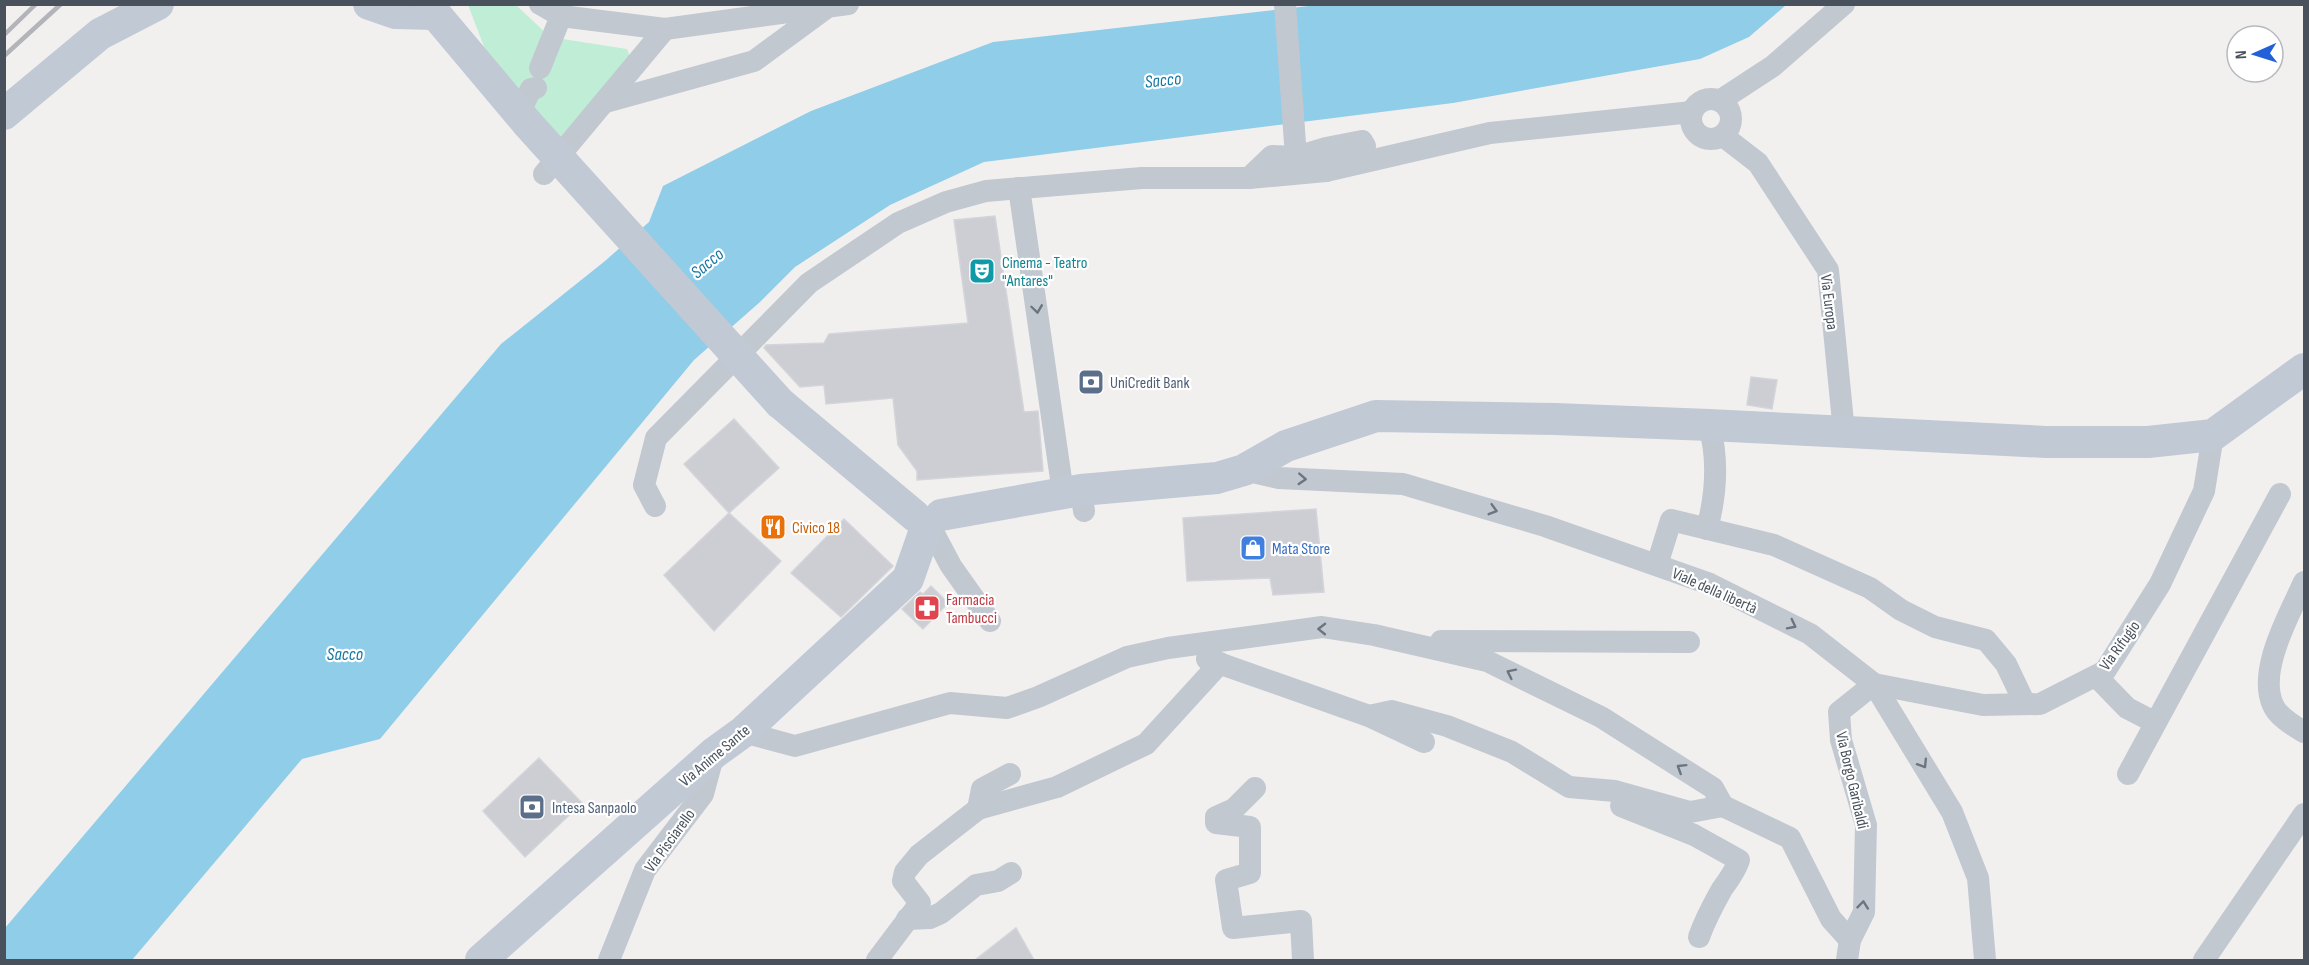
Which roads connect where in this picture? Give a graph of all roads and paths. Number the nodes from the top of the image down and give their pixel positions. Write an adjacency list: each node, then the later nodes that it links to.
1 (158, 4): 14 (main road)
2 (369, 4): 7 (main road)
3 (540, 4): 8 (street)
4 (1285, 4): 16 (street)
5 (1844, 4): 11 (street)
6 (838, 6): 9 (street); 12 (street)
7 (439, 8): 10 (main road)
8 (561, 16): 9 (street); 10 (street)
9 (665, 29): 12 (street)
10 (531, 98): 29 (main road, bridge)
11 (1721, 100): 13 (street); 15 (street)
12 (606, 102): 18 (street)
13 (1692, 112): 15 (street); 17 (street)
14 (4, 114)
15 (1723, 136): 23 (street, Via Europa)
16 (1295, 150): 17 (street); 19 (street)
17 (1326, 171): 19 (street)
18 (544, 174)
19 (1249, 178): 20 (street)
20 (1019, 188): 27 (street, one-way to 27); 28 (street)
21 (2304, 369): 24 (main road)
22 (1708, 425): 23 (main road); 25 (main road); 30 (street)
23 (1844, 432): 24 (main road)
24 (2213, 435): 38 (street, Via Rifugio)
25 (1244, 470): 27 (main road); 31 (street, Viale della libertà, one-way to 31)
26 (2280, 494): 42 (street)
27 (1076, 498): 29 (main road)
28 (655, 506)
29 (928, 524): 33 (street); 43 (main road, Via Anime Sante)
30 (1707, 529): 31 (street); 40 (street)
31 (1657, 565): 39 (street, Viale della libertà, one-way to 39)
32 (2304, 582): 44 (street)
33 (990, 621)
34 (1689, 642): 35 (street)
35 (1422, 646): 36 (street, one-way to 36); 51 (street, one-way to 35)
36 (1168, 648): 37 (street); 43 (street)
37 (1220, 663): 41 (street); 52 (street)
38 (2096, 676): 40 (street, Via Rifugio); 42 (street)
39 (1874, 684): 40 (street, Via Rifugio); 57 (street, Via Borgo Garibaldi, one-way to 39); 62 (street, Viale della libertà, one-way to 62)
40 (2025, 704)
41 (1369, 716): 45 (street); 50 (street)
42 (2154, 722): 48 (street)
43 (743, 732): 46 (main road, Via Anime Sante)
44 (2304, 732)
45 (1424, 742)
46 (714, 753): 58 (main road, Via Anime Sante); 59 (street, Via Pisciarello)
47 (1010, 774): 52 (street)
48 (2128, 774)
49 (1255, 788): 61 (street)
50 (1594, 789): 51 (street); 56 (street)
51 (1723, 806): 57 (street)
52 (978, 809): 55 (street)
53 (2304, 814): 63 (street)
54 (1011, 873): 55 (street)
55 (907, 919): 60 (street)
56 (1698, 937)
57 (1848, 950)
58 (481, 960)
59 (609, 960)
60 (877, 960)
61 (1302, 960)
62 (1985, 960)
63 (2204, 960)

